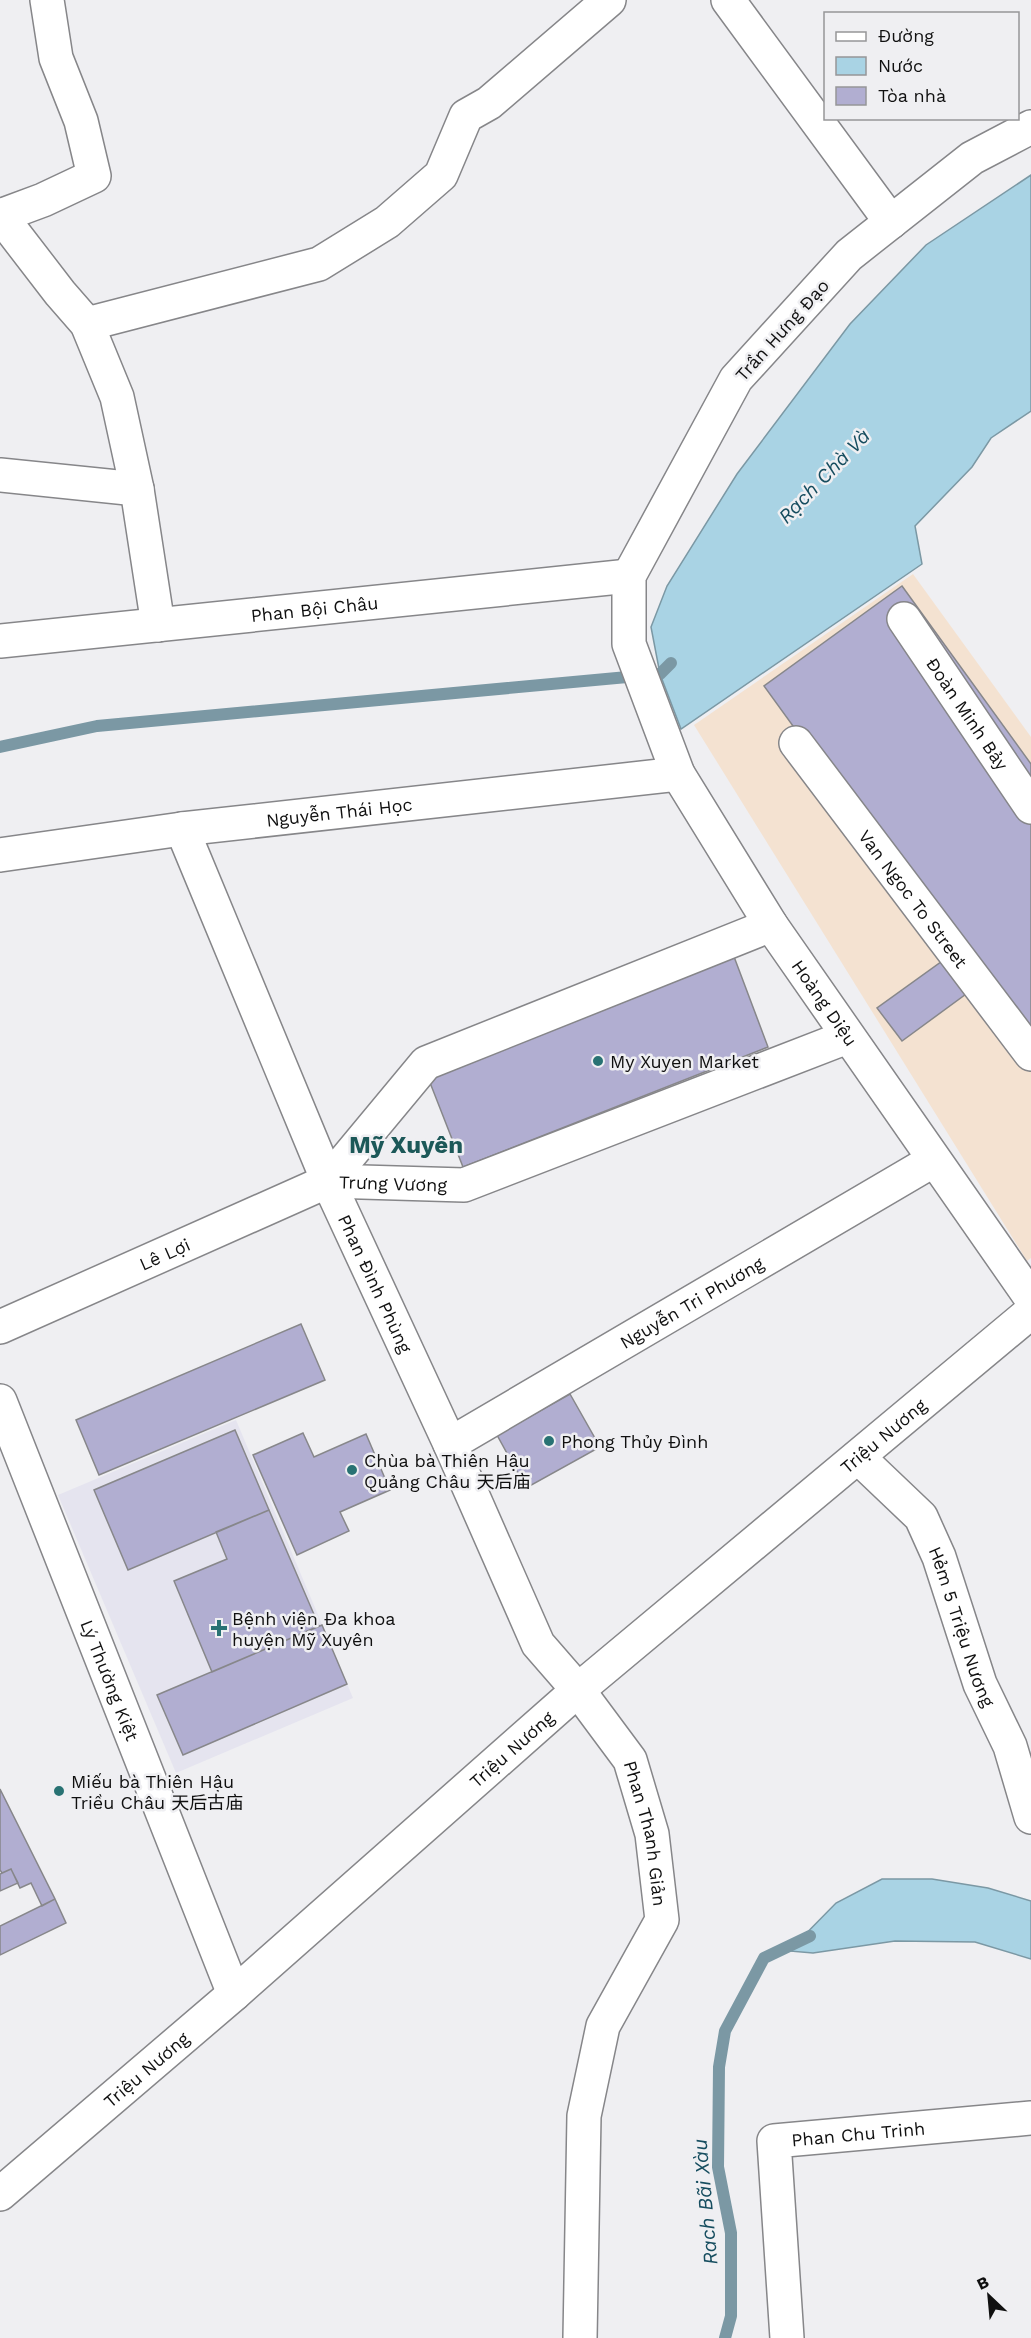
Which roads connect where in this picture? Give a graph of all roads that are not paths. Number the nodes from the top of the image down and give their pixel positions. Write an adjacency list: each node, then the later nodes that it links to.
1 (47, 0): 5 (street)
2 (609, 0): 7 (street)
3 (728, 0): 6 (street)
4 (1031, 127): 6 (street, Trần Hưng Đạo)
5 (0, 215): 7 (street)
6 (891, 222): 10 (street, Trần Hưng Đạo)
7 (87, 324): 9 (street)
8 (0, 475): 9 (street)
9 (136, 489): 12 (street)
10 (629, 576): 12 (street, Phan Bội Châu); 14 (street, Trần Hưng Đạo)
11 (904, 619): 17 (street, Đoàn Minh Bảy)
12 (158, 625): 13 (street, Phan Bội Châu)
13 (0, 641)
14 (629, 644): 16 (street, Hoàng Diệu)
15 (796, 743): 22 (street, Van Ngoc To Street)
16 (678, 774): 18 (street, Nguyễn Thái Học); 20 (street, Hoàng Diệu)
17 (1031, 807)
18 (182, 829): 19 (street, Nguyễn Thái Học); 24 (street, Phan Đình Phùng)
19 (0, 855)
20 (771, 925): 21 (street, Hoàng Diệu); 24 (street, Trưng Vương)
21 (847, 1037): 23 (street, Hoàng Diệu); 24 (street, Trưng Vương)
22 (1031, 1054)
23 (934, 1160): 25 (street, Hoàng Diệu); 29 (street, Nguyễn Tri Phương)
24 (328, 1181): 27 (street, Lê Lợi); 29 (street, Phan Đình Phùng)
25 (1031, 1298)
26 (1031, 1312): 30 (street, Triệu Nương)
27 (0, 1327)
28 (0, 1401): 33 (street, Lý Thường Kiệt)
29 (450, 1444): 31 (street, Phan Đình Phùng)
30 (858, 1457): 31 (street, Triệu Nương); 32 (street, Hẻm 5 Triệu Nương)
31 (578, 1690): 33 (street, Triệu Nương); 36 (street, Phan Thanh Giản)
32 (1031, 1817)
33 (234, 1994): 35 (street, Triệu Nương)
34 (1031, 2118): 37 (street, Phan Chu Trinh)
35 (0, 2194)
36 (580, 2338)
37 (787, 2338)

